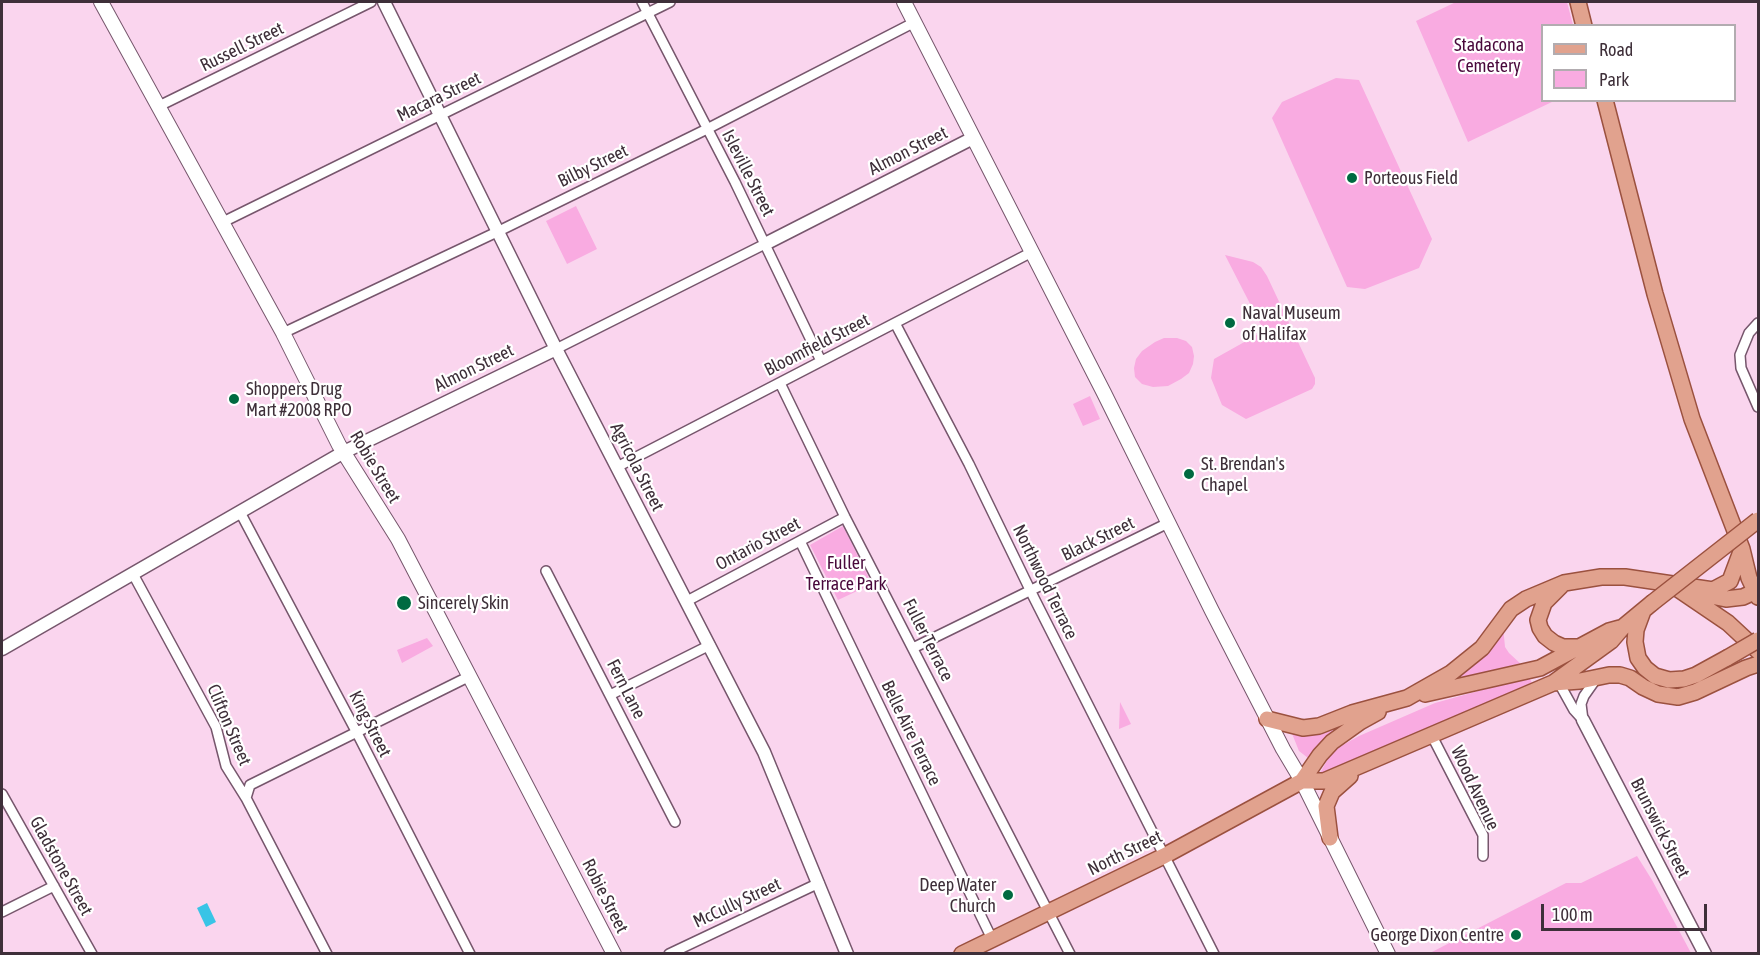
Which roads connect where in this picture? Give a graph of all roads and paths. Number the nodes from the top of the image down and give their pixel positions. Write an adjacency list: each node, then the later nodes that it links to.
1 (101, 2): 12 (main road, Robie Street)
2 (371, 2): 12 (street, Russell Street)
3 (384, 2): 13 (street, Agricola Street)
4 (642, 2): 8 (street, Isleville Street)
5 (670, 2): 8 (street, Macara Street)
6 (904, 2): 9 (main road)
7 (1578, 2): 10 (main road)
8 (648, 13): 13 (street, Macara Street); 14 (street, Isleville Street)
9 (915, 22): 14 (street, Bilby Street); 15 (main road)
10 (1584, 24)
11 (1606, 102): 34 (main road)
12 (159, 106): 16 (main road, Robie Street)
13 (440, 115): 16 (street, Macara Street); 17 (street, Agricola Street)
14 (707, 129): 17 (street, Bilby Street); 18 (street, Isleville Street)
15 (973, 138): 18 (street, Almon Street); 19 (main road)
16 (223, 222): 22 (main road, Robie Street)
17 (499, 231): 22 (street, Bilby Street); 23 (street, Agricola Street)
18 (765, 244): 23 (street, Almon Street); 24 (street, Isleville Street)
19 (1032, 252): 20 (street, Bloomfield Street); 32 (main road)
20 (895, 323): 24 (street, Bloomfield Street); 39 (street, Northwood Terrace)
21 (1758, 323): 26 (street)
22 (283, 333): 27 (main road, Robie Street)
23 (556, 349): 27 (street, Almon Street); 28 (street, Agricola Street)
24 (821, 361): 25 (street, Bloomfield Street)
25 (780, 383): 28 (street, Bloomfield Street); 30 (street, Fuller Terrace)
26 (1758, 407)
27 (344, 452): 29 (street, Almon Street); 51 (main road, Robie Street)
28 (617, 467): 41 (street, Agricola Street)
29 (240, 512): 36 (street, Almon Street); 58 (street, King Street)
30 (845, 517): 33 (street, Ontario Street); 47 (street, Fuller Terrace)
31 (1758, 520): 42 (main road, bridge)
32 (1168, 524): 39 (street, Black Street); 56 (main road)
33 (800, 541): 41 (street, Ontario Street); 72 (street, Belle Aire Terrace)
34 (1742, 549): 38 (main road); 40 (main road)
35 (546, 571): 54 (street, Fern Lane)
36 (132, 574): 48 (street, Almon Street); 63 (street, Clifton Street)
37 (1564, 583): 38 (main road); 46 (main road); 55 (main road)
38 (1670, 584): 40 (main road); 49 (main road)
39 (1030, 590): 47 (street, Black Street); 66 (street, Northwood Terrace)
40 (1758, 592)
41 (687, 601): 45 (street, Agricola Street)
42 (1647, 607): 43 (main road); 44 (main road, bridge)
43 (1623, 627): 46 (main road, North Street); 53 (main road)
44 (1758, 640)
45 (710, 645): 54 (street); 68 (street, Agricola Street)
46 (1581, 647): 55 (main road, North Street)
47 (913, 648): 71 (street, Fuller Terrace)
48 (2, 649)
49 (1758, 651)
50 (1758, 664): 52 (main road)
51 (471, 676): 58 (street); 76 (main road, Robie Street)
52 (1598, 676): 53 (main road); 57 (street)
53 (1556, 683): 57 (street, Brunswick Street); 59 (main road, North Street)
54 (610, 695): 64 (street, Fern Lane)
55 (1407, 698): 56 (main road); 61 (main road, North Street)
56 (1267, 719): 61 (main road)
57 (1583, 720): 83 (street, Brunswick Street)
58 (357, 733): 63 (street); 75 (street, King Street)
59 (1432, 736): 60 (main road, North Street); 67 (street, Wood Avenue)
60 (1367, 764): 61 (main road, North Street); 65 (main road)
61 (1302, 781): 65 (main road); 66 (main road, North Street)
62 (2, 794): 69 (street, Gladstone Street)
63 (246, 798): 74 (street, Clifton Street)
64 (675, 822)
65 (1330, 838): 82 (main road)
66 (1164, 856): 71 (main road, North Street); 81 (street, Northwood Terrace)
67 (1483, 856)
68 (819, 883): 77 (street, McCully Street); 78 (street, Agricola Street)
69 (54, 886): 70 (street); 73 (street, Gladstone Street)
70 (2, 912)
71 (1048, 912): 72 (main road, North Street); 80 (street, Fuller Terrace)
72 (992, 939): 79 (main road, North Street)
73 (92, 954)
74 (327, 954)
75 (470, 954)
76 (615, 954)
77 (669, 954)
78 (848, 954)
79 (962, 954)
80 (1070, 954)
81 (1214, 954)
82 (1389, 954)
83 (1705, 954)

